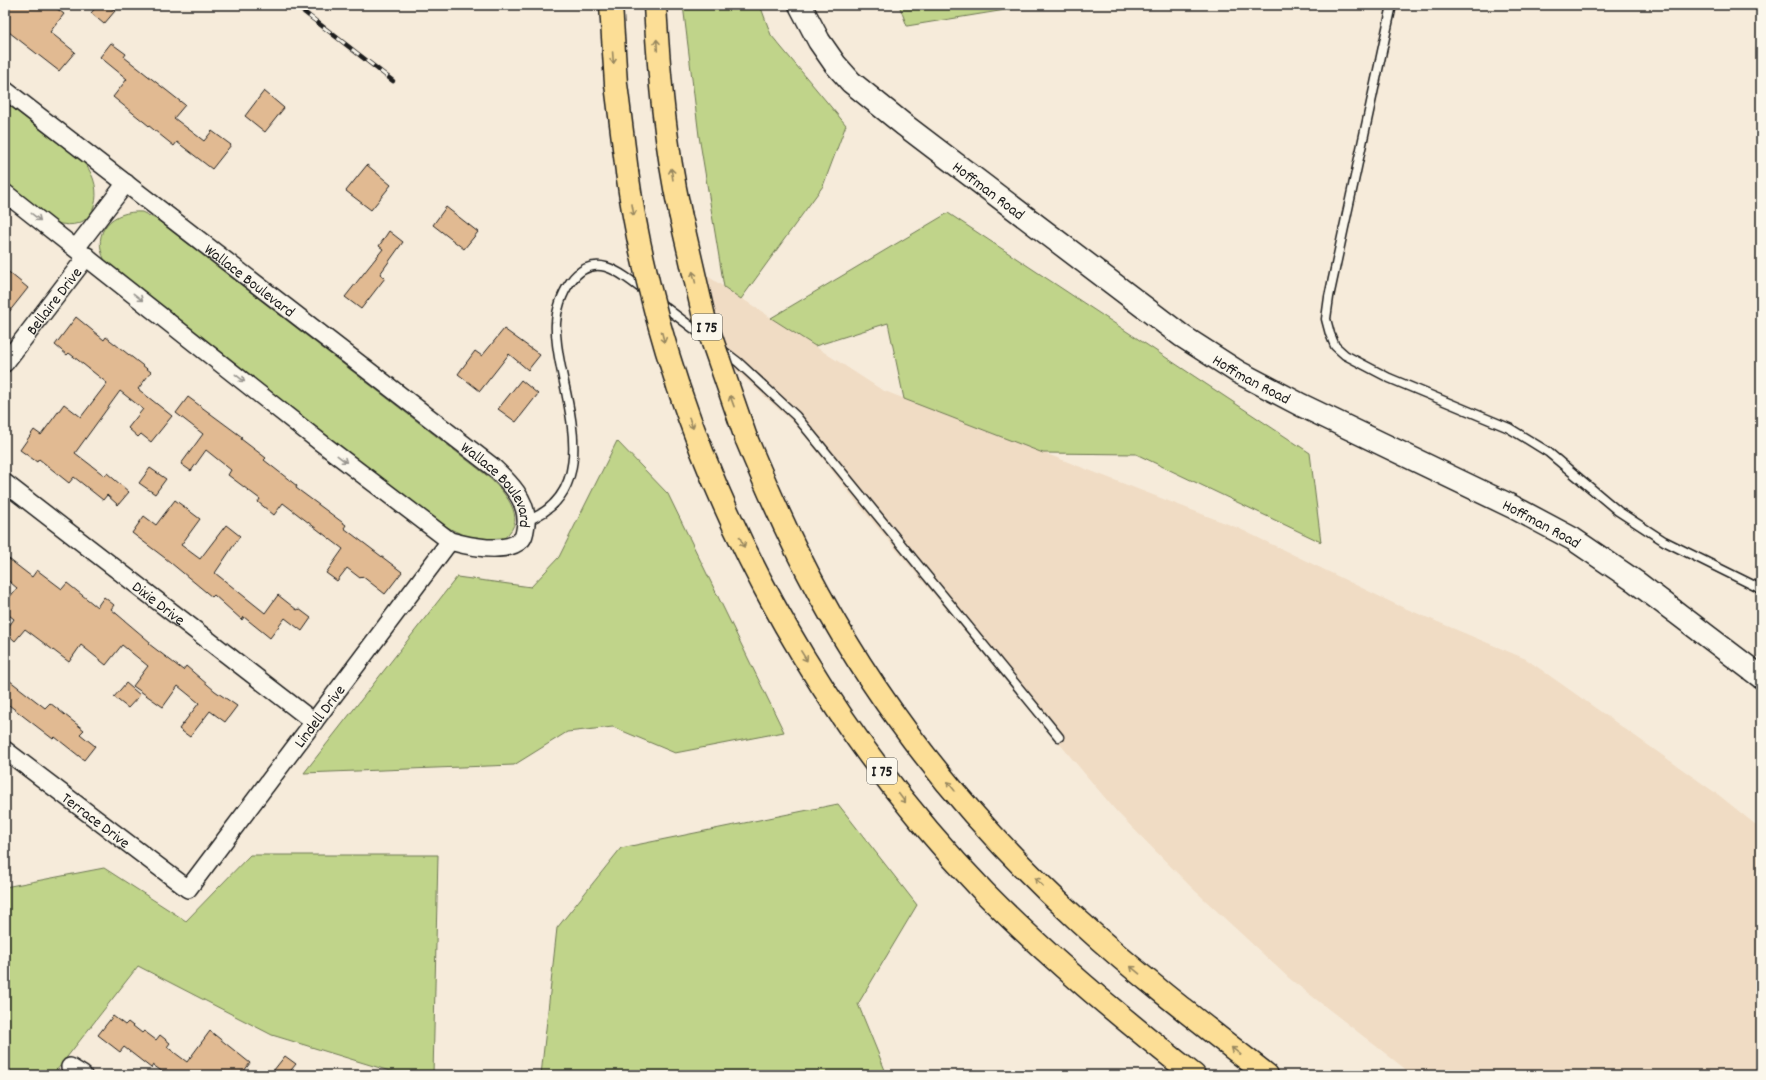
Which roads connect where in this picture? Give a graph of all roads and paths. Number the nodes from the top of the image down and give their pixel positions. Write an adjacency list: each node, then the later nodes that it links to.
1 (611, 5): 19 (highway, I 75, one-way to 19, bridge)
2 (656, 5): 20 (highway, I 75, one-way to 2, bridge)
3 (800, 5): 14 (street, Hoffman Road)
4 (1392, 5): 13 (lane)
5 (5, 90): 6 (street, Wallace Boulevard)
6 (126, 183): 8 (street, Bellaire Drive); 11 (street, Wallace Boulevard)
7 (5, 193): 8 (street, Wallace Boulevard, one-way to 8)
8 (81, 252): 9 (street, Bellaire Drive); 12 (street, Wallace Boulevard, one-way to 12)
9 (5, 363)
10 (5, 483): 15 (street, Dixie Drive)
11 (526, 521): 12 (street, Wallace Boulevard); 16 (lane)
12 (450, 541): 15 (street, Lindell Drive)
13 (1761, 589)
14 (1761, 678)
15 (314, 722): 18 (street, Lindell Drive)
16 (1059, 737)
17 (5, 750): 18 (street, Terrace Drive)
18 (188, 890)
19 (1194, 1075)
20 (1267, 1075)

